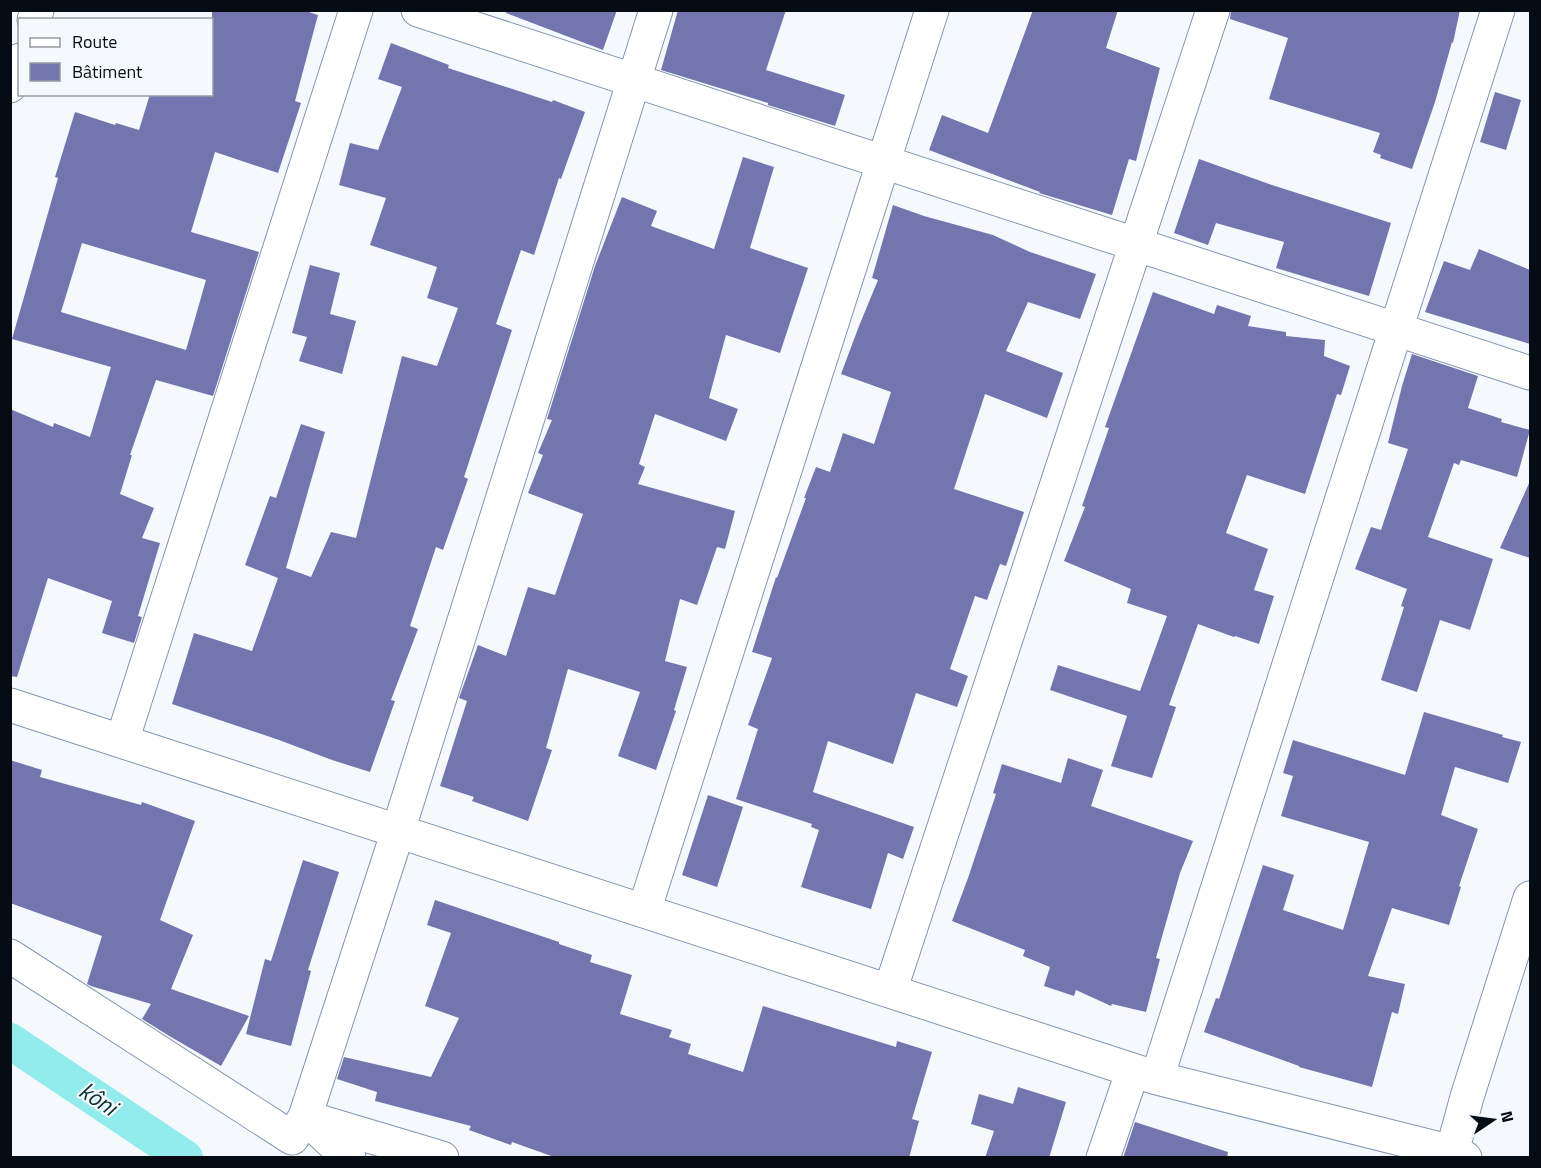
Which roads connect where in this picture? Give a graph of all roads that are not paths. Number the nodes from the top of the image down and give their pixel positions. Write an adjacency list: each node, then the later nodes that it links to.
1 (356, 10): 15 (street)
2 (418, 10): 8 (street)
3 (656, 10): 8 (street)
4 (932, 10): 10 (street)
5 (1213, 10): 11 (street)
6 (1498, 10): 12 (street)
7 (18, 65): 9 (street)
8 (634, 81): 10 (street); 16 (street)
9 (10, 86)
10 (883, 162): 11 (street); 18 (street)
11 (1137, 244): 12 (street); 20 (street)
12 (1396, 329): 13 (street); 21 (street)
13 (1530, 373)
14 (10, 705): 15 (street)
15 (122, 741): 16 (street)
16 (398, 831): 18 (street); 22 (street)
17 (1530, 898): 23 (street)
18 (644, 911): 20 (street)
19 (10, 956): 22 (street)
20 (890, 991): 21 (street)
21 (1145, 1074): 23 (street); 26 (street)
22 (304, 1117): 24 (street); 25 (street)
23 (1459, 1155)
24 (348, 1158)
25 (442, 1158)
26 (1103, 1158)

